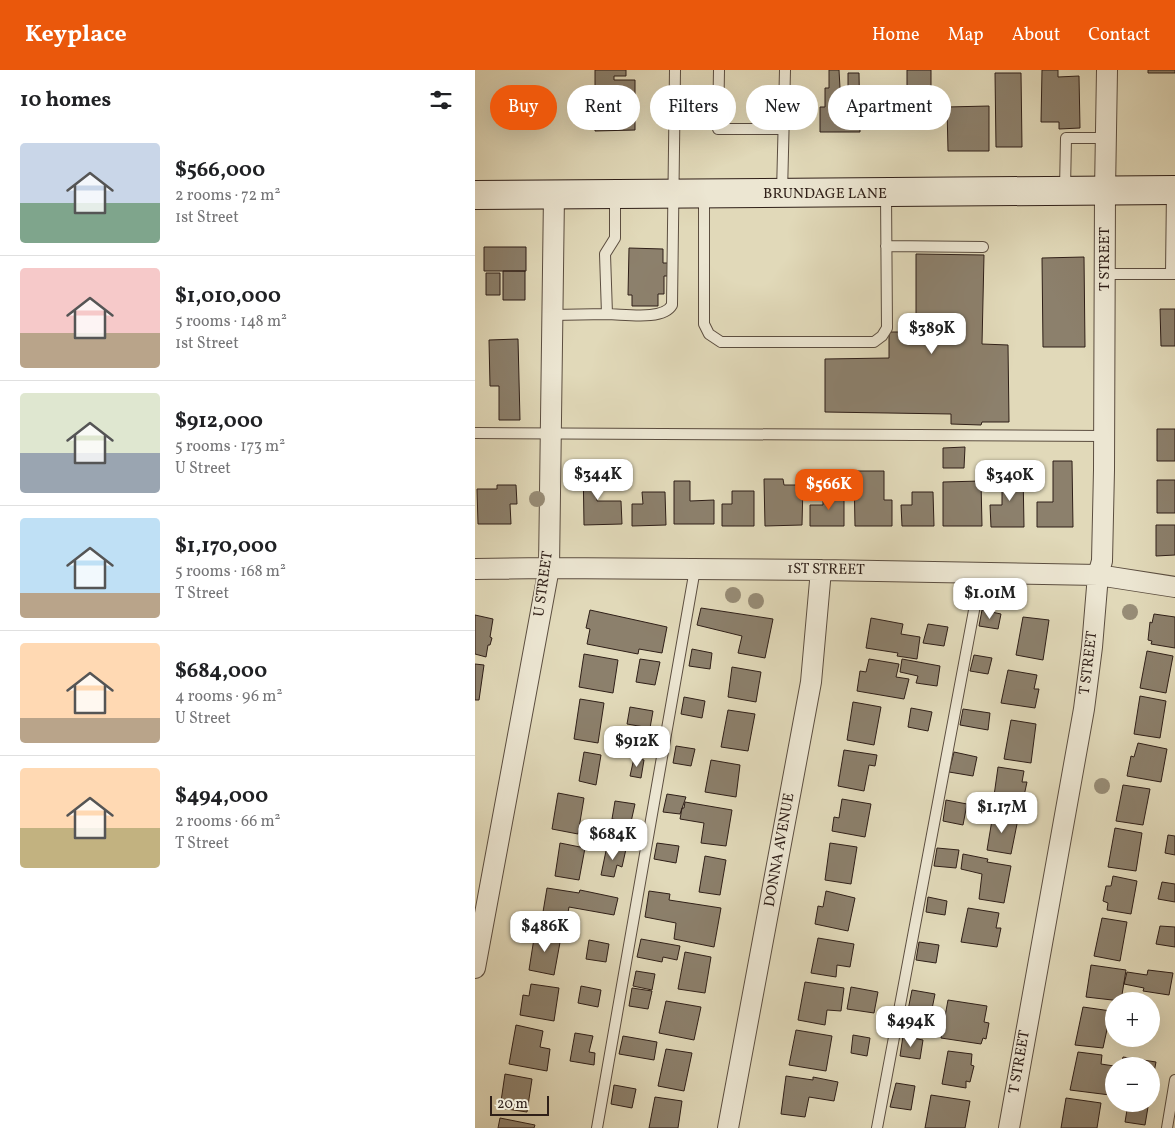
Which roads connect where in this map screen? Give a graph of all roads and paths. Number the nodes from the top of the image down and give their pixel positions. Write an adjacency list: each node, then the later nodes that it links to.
1 (675, 70): 13 (lane)
2 (719, 70): 6 (lane)
3 (785, 70): 5 (lane)
4 (1107, 70): 8 (street, T STREET)
5 (784, 85)
6 (746, 129)
7 (783, 130): 15 (lane)
8 (1106, 138): 10 (street, T STREET); 11 (lane)
9 (1173, 190): 10 (main road, BRUNDAGE LANE); 19 (lane)
10 (1105, 191): 11 (main road, BRUNDAGE LANE); 24 (street, T STREET)
11 (1065, 192): 12 (main road, BRUNDAGE LANE)
12 (886, 193): 15 (main road, BRUNDAGE LANE); 21 (lane)
13 (674, 194): 14 (main road, BRUNDAGE LANE); 18 (main road, BRUNDAGE LANE); 20 (lane)
14 (704, 194): 15 (main road, BRUNDAGE LANE); 21 (lane)
15 (782, 194)
16 (475, 195): 17 (main road, BRUNDAGE LANE)
17 (554, 195): 18 (main road, BRUNDAGE LANE); 29 (street, U STREET)
18 (615, 195): 28 (lane)
19 (1173, 242): 25 (lane)
20 (673, 244): 23 (lane); 27 (lane)
21 (886, 246): 22 (lane)
22 (983, 246)
23 (668, 263)
24 (1105, 274): 25 (lane); 32 (street, T STREET)
25 (1173, 274)
26 (668, 276): 27 (lane)
27 (673, 288): 28 (lane)
28 (607, 314): 29 (lane)
29 (552, 315): 31 (street, U STREET)
30 (475, 433): 31 (lane)
31 (551, 433): 32 (lane); 33 (street, U STREET)
32 (1104, 436): 38 (street, T STREET)
33 (549, 568): 34 (street, 1ST STREET); 35 (street, 1ST STREET); 40 (street, U STREET)
34 (475, 569)
35 (695, 569): 36 (street, 1ST STREET); 42 (lane)
36 (821, 570): 37 (street, 1ST STREET); 43 (street, DONNA AVENUE)
37 (981, 573): 38 (street, 1ST STREET); 44 (lane)
38 (1098, 574): 39 (street, 1ST STREET); 45 (street, T STREET)
39 (1175, 587)
40 (475, 968)
41 (1175, 1080): 46 (lane)
42 (597, 1128)
43 (728, 1128)
44 (877, 1128)
45 (1009, 1128)
46 (1167, 1128)

